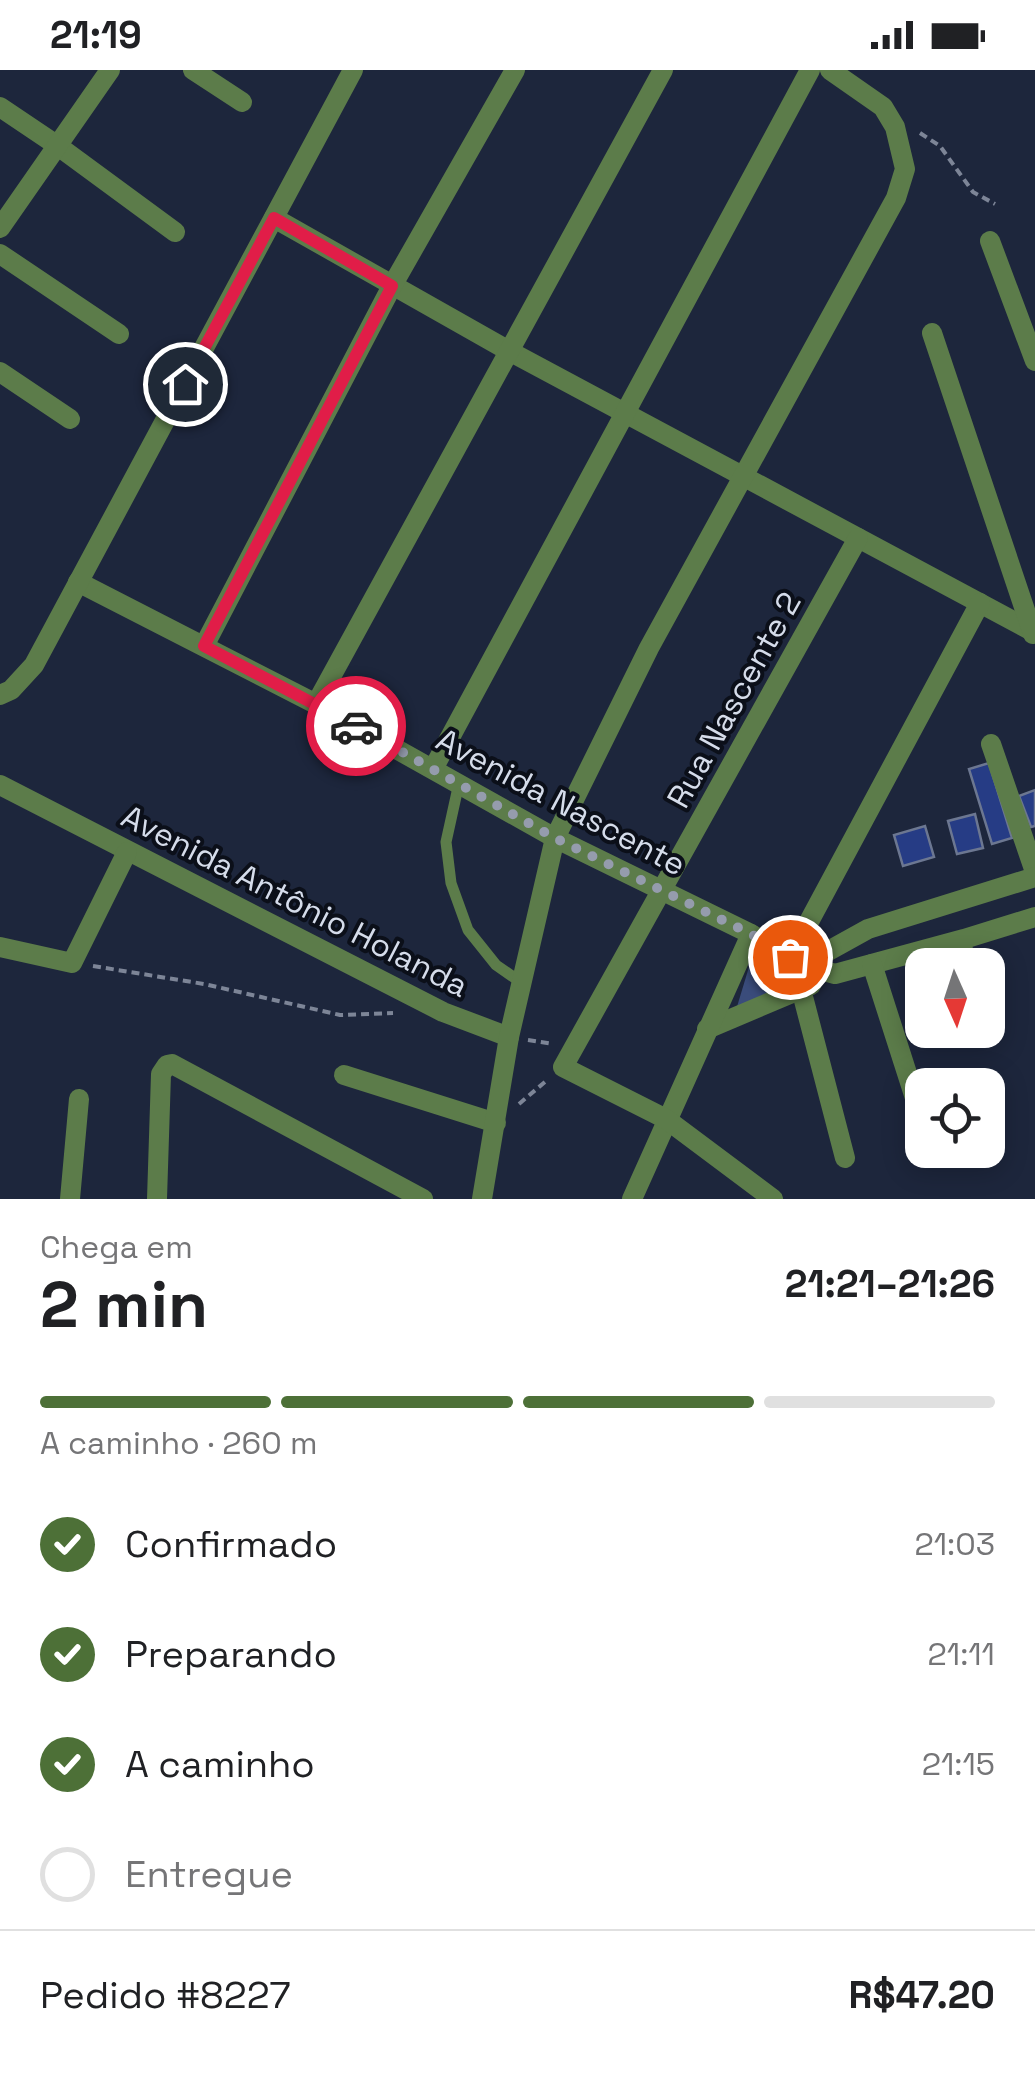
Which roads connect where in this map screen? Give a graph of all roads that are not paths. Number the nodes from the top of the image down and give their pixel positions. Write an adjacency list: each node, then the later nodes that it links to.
1 (110, 70): 10 (street)
2 (194, 70): 8 (street)
3 (353, 70): 11 (street)
4 (515, 70): 16 (street)
5 (663, 70): 19 (street)
6 (810, 70): 22 (street)
7 (830, 70): 24 (street)
8 (242, 102)
9 (0, 107): 10 (street)
10 (58, 146): 12 (street); 13 (street)
11 (274, 218): 16 (street); 26 (street)
12 (0, 228)
13 (175, 232)
14 (990, 241): 20 (street)
15 (0, 254): 18 (street)
16 (392, 286): 19 (street); 29 (street)
17 (932, 332): 28 (street)
18 (119, 334)
19 (508, 351): 22 (street); 31 (street)
20 (1035, 361)
21 (0, 372): 23 (street)
22 (625, 413): 24 (street); 33 (street)
23 (70, 419)
24 (744, 477): 25 (street); 36 (street)
25 (858, 538): 27 (street); 39 (street, Rua Nascente 2)
26 (78, 582): 29 (street, Avenida Nascente); 30 (street)
27 (980, 604): 28 (street); 45 (street)
28 (1033, 635)
29 (204, 646): 31 (street, Avenida Nascente)
30 (0, 695)
31 (316, 704): 33 (street, Avenida Nascente)
32 (991, 744): 38 (street)
33 (433, 768): 34 (street, Avenida Nascente)
34 (459, 783): 36 (street, Avenida Nascente); 48 (lane)
35 (0, 785): 37 (street, Avenida Antônio Holanda)
36 (555, 838): 39 (street, Avenida Nascente); 48 (street)
37 (127, 852): 43 (street); 51 (street, Avenida Antônio Holanda)
38 (1035, 874): 45 (street)
39 (663, 891): 41 (street, Avenida Nascente); 55 (street, Rua Nascente 2)
40 (1035, 916): 42 (street)
41 (751, 934): 45 (street, Avenida Nascente); 50 (street)
42 (964, 939): 44 (lane); 46 (street)
43 (0, 947)
44 (967, 948)
45 (796, 961): 47 (street, Avenida Nascente)
46 (872, 964): 47 (street); 52 (street)
47 (835, 974): 49 (street)
48 (522, 983): 51 (street)
49 (801, 990): 50 (street); 57 (street)
50 (707, 1029): 55 (street)
51 (509, 1037): 56 (street)
52 (905, 1068)
53 (344, 1075): 56 (street)
54 (79, 1099): 58 (street)
55 (666, 1119): 62 (street); 63 (street)
56 (496, 1123): 61 (street)
57 (845, 1158)
58 (70, 1199)
59 (158, 1199): 60 (street)
60 (423, 1199)
61 (482, 1199)
62 (632, 1199)
63 (773, 1199)

